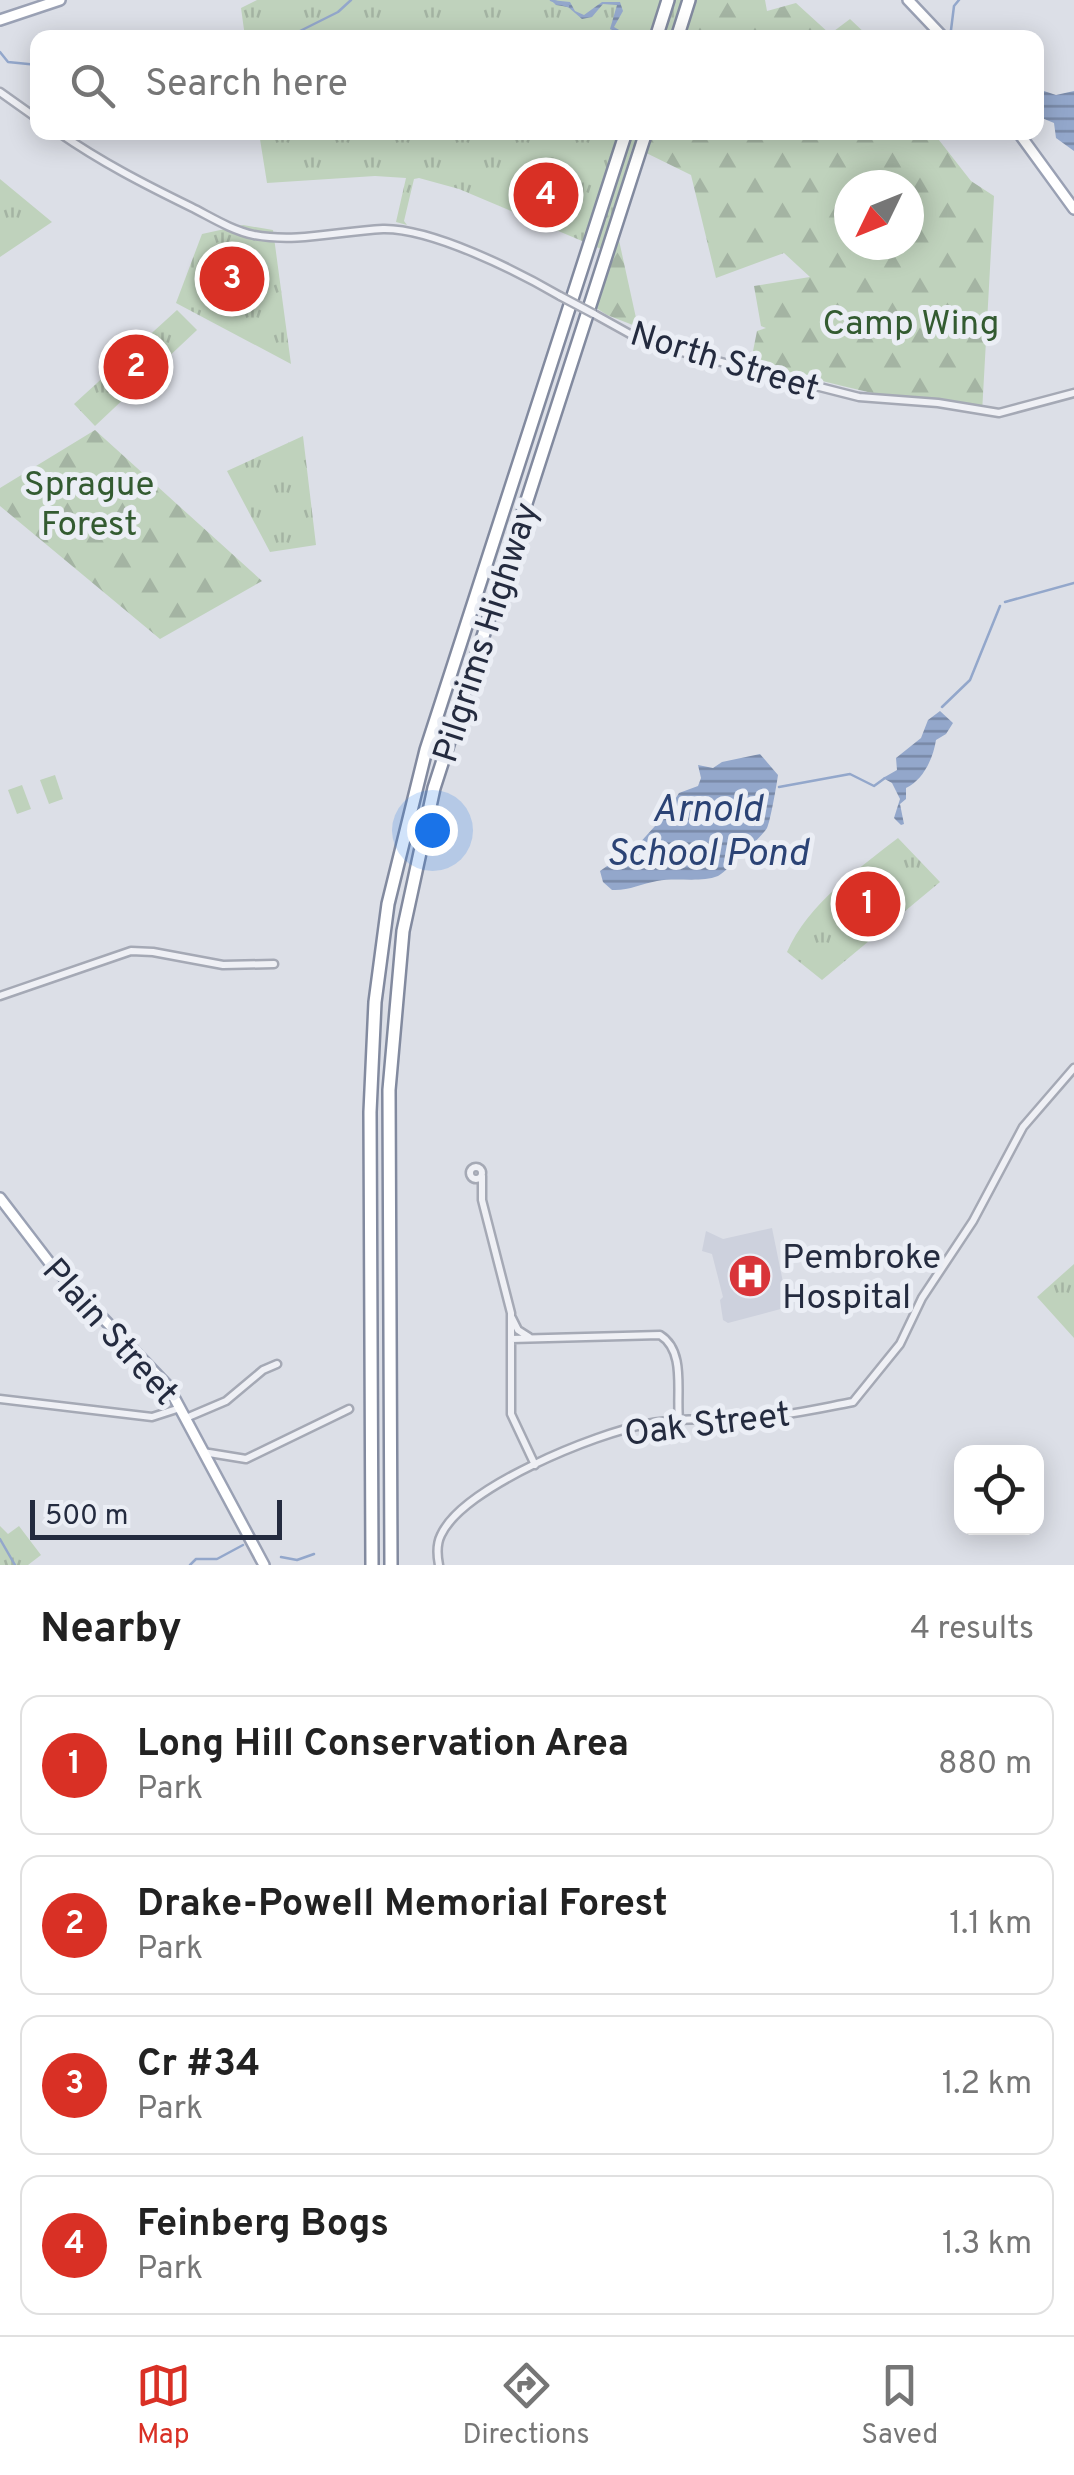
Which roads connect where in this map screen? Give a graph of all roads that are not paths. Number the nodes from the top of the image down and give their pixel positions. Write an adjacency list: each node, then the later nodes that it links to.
1 (60, 0): 5 (main road)
2 (668, 0): 6 (highway)
3 (689, 0): 7 (highway)
4 (908, 0): 8 (main road)
5 (0, 20)
6 (659, 30)
7 (679, 30)
8 (936, 30)
9 (0, 92): 10 (street)
10 (30, 113)
11 (70, 140): 16 (street, North Street, bridge)
12 (623, 140): 34 (highway, Pilgrims Highway)
13 (643, 140): 35 (highway, Pilgrims Highway)
14 (1024, 140): 15 (main road)
15 (1074, 208)
16 (1074, 393)
17 (274, 964): 18 (street)
18 (0, 996)
19 (1074, 1068): 30 (street, Oak Street)
20 (478, 1177): 22 (street)
21 (0, 1198): 27 (main road, Plain Street)
22 (511, 1313): 23 (street); 24 (street)
23 (530, 1338): 24 (street); 30 (street)
24 (511, 1339): 32 (street)
25 (277, 1364): 29 (street)
26 (0, 1398): 27 (street)
27 (181, 1408): 29 (main road, Plain Street)
28 (349, 1410): 31 (street)
29 (186, 1418): 31 (main road, Plain Street)
30 (679, 1419): 32 (street, Oak Street)
31 (204, 1452): 33 (main road, Plain Street)
32 (535, 1465): 36 (street, Oak Street)
33 (264, 1565)
34 (372, 1565)
35 (393, 1565)
36 (439, 1565)

